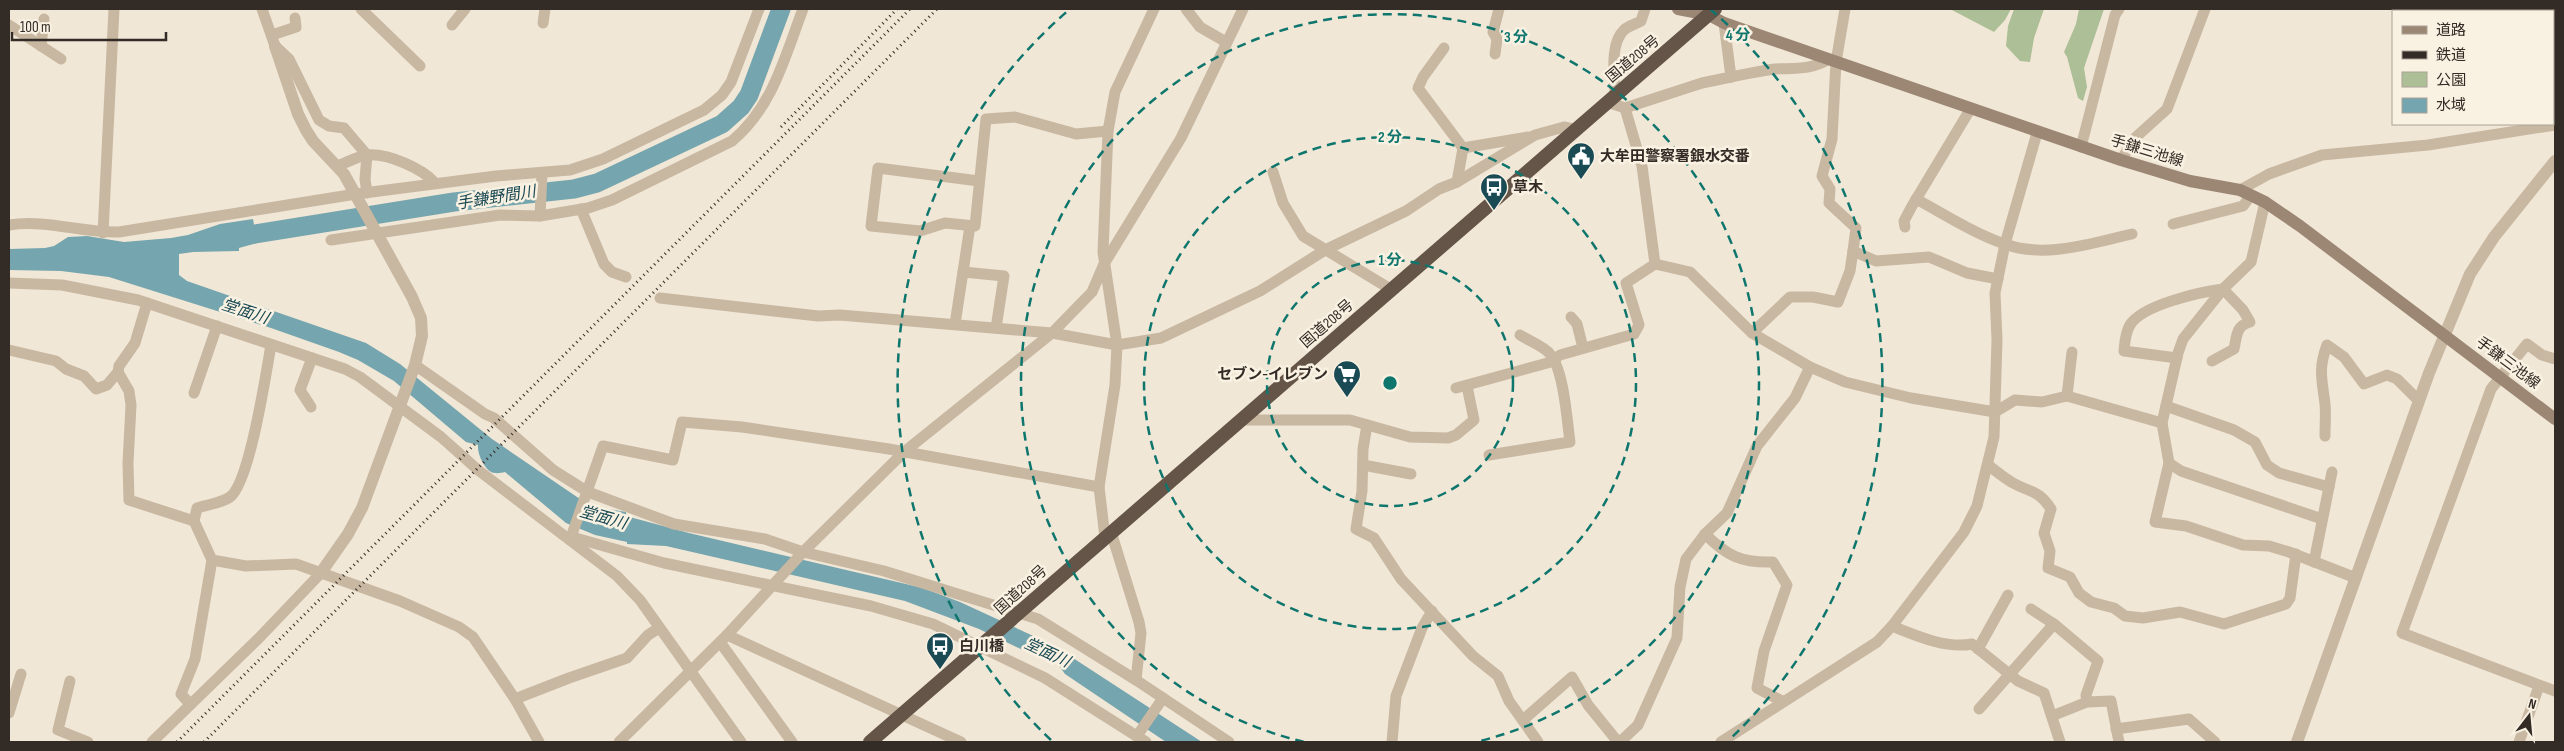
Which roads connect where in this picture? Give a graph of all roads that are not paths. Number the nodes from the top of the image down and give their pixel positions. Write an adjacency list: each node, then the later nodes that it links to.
1 (114, 9): 62 (street)
2 (262, 9): 24 (street)
3 (361, 9): 31 (street)
4 (464, 9): 23 (street)
5 (545, 9): 20 (street)
6 (759, 9): 48 (street)
7 (803, 9): 56 (street)
8 (1154, 9): 38 (street)
9 (1186, 9): 25 (street)
10 (1243, 9): 25 (street)
11 (1499, 9): 28 (street)
12 (1645, 9): 33 (street)
13 (1678, 9): 17 (main road, 手鎌三池線)
14 (1845, 9): 30 (street)
15 (2118, 9): 41 (street)
16 (2205, 9): 44 (street)
17 (1712, 12): 21 (main road, 手鎌三池線); 33 (highway, 国道208号)
18 (295, 18): 24 (street)
19 (44, 19): 26 (street)
20 (543, 23)
21 (1724, 23): 30 (main road, 手鎌三池線); 32 (street)
22 (9, 25): 26 (street)
23 (452, 25)
24 (274, 41): 43 (street); 46 (street)
25 (1226, 42): 69 (street)
26 (41, 46): 29 (street)
27 (1444, 48): 42 (street)
28 (1495, 54)
29 (61, 59)
30 (1833, 61): 32 (street); 35 (main road, 手鎌三池線); 68 (street)
31 (420, 66)
32 (1731, 77): 34 (street)
33 (1611, 99): 34 (street); 37 (highway, 国道208号)
34 (1625, 108): 70 (street)
35 (1971, 108): 39 (main road, 手鎌三池線); 54 (street)
36 (2555, 125): 52 (street)
37 (1578, 130): 40 (street); 76 (highway, 国道208号)
38 (1108, 131): 49 (street); 69 (street)
39 (2037, 133): 41 (main road, 手鎌三池線); 66 (street)
40 (1535, 135): 42 (street); 50 (street)
41 (2081, 147): 44 (main road, 手鎌三池線)
42 (1463, 148): 50 (street)
43 (367, 155): 46 (street); 51 (street); 53 (street)
44 (2120, 160): 52 (main road, 手鎌三池線)
45 (2555, 162): 85 (street)
46 (337, 166): 53 (street)
47 (1273, 172): 67 (street)
48 (542, 173): 51 (street); 57 (street)
49 (979, 181): 60 (street); 60 (street)
50 (1457, 182): 67 (street)
51 (435, 183): 53 (street)
52 (2246, 192): 55 (main road, 手鎌三池線); 58 (street)
53 (360, 195): 62 (street); 63 (street)
54 (1916, 199): 61 (street); 66 (street)
55 (2265, 202): 75 (street); 85 (main road, 手鎌三池線)
56 (581, 209): 57 (street); 72 (street)
57 (540, 216): 63 (street)
58 (2173, 224)
59 (9, 225): 62 (street)
60 (970, 226): 71 (street)
61 (1905, 227)
62 (103, 233)
63 (377, 233): 65 (street); 97 (street)
64 (2132, 234): 66 (street)
65 (331, 240)
66 (2004, 244): 73 (street)
67 (1325, 250): 76 (street); 88 (street)
68 (1853, 251): 73 (street); 83 (street)
69 (1104, 264): 84 (street); 88 (street)
70 (1656, 264): 83 (street); 89 (street)
71 (963, 272): 80 (street); 82 (street)
72 (626, 278)
73 (1998, 279): 107 (street)
74 (9, 283): 78 (street)
75 (2222, 289): 93 (street); 93 (street); 96 (street)
76 (1392, 290): 109 (highway, 国道208号)
77 (660, 298): 80 (street)
78 (147, 303): 81 (street); 99 (street)
79 (1571, 317): 89 (street)
80 (955, 324): 82 (street)
81 (217, 326): 87 (street); 101 (street)
82 (996, 328): 84 (street)
83 (1752, 332): 98 (street)
84 (1052, 333): 88 (street); 113 (street)
85 (2444, 334): 100 (main road, 手鎌三池線); 103 (street)
86 (1520, 336): 95 (street)
87 (271, 345): 92 (street); 124 (street)
88 (1117, 345): 120 (street)
89 (1584, 348): 95 (street)
90 (9, 350): 99 (street)
91 (2072, 352): 102 (street)
92 (312, 358): 104 (street); 106 (street)
93 (2176, 358): 105 (street)
94 (2555, 359): 100 (street)
95 (1554, 360): 111 (street); 114 (street)
96 (2212, 361)
97 (415, 365): 104 (street); 122 (street)
98 (1810, 367): 107 (street); 125 (street)
99 (118, 372): 124 (street)
100 (2499, 378): 108 (main road, 手鎌三池線); 150 (street)
101 (194, 393)
102 (2067, 396): 107 (street); 110 (street)
103 (2419, 401): 112 (street); 133 (street)
104 (401, 406): 127 (street); 132 (street)
105 (2166, 406): 110 (street); 121 (street)
106 (311, 407)
107 (1995, 412): 117 (street)
108 (2555, 419)
109 (1240, 420): 111 (street); 126 (highway, 国道208号)
110 (2162, 423): 115 (street)
111 (1367, 425): 116 (street)
112 (2325, 436)
113 (904, 452): 120 (street); 122 (street); 128 (street)
114 (1489, 455)
115 (2170, 463): 123 (street); 129 (street)
116 (1363, 465): 119 (street); 137 (street)
117 (1988, 465): 129 (street); 140 (street)
118 (2332, 472): 121 (street)
119 (1411, 474)
120 (1099, 487): 126 (street)
121 (2329, 488): 123 (street)
122 (587, 495): 127 (street); 128 (street)
123 (2322, 519): 131 (street)
124 (194, 521): 130 (street)
125 (1705, 534): 154 (street); 175 (street)
126 (1108, 535): 138 (highway, 国道208号); 148 (street)
127 (571, 538): 134 (street); 141 (street)
128 (803, 552): 134 (street); 138 (street)
129 (2296, 554): 131 (street)
130 (212, 560): 132 (street); 156 (street)
131 (2314, 562): 133 (street)
132 (320, 574): 153 (street); 156 (street)
133 (2356, 578): 180 (street)
134 (775, 585): 142 (street); 143 (street)
135 (2008, 595): 144 (street)
136 (2031, 609): 139 (street)
137 (1432, 611): 161 (street); 173 (street)
138 (1020, 614): 143 (highway, 国道208号); 148 (street)
139 (2054, 624): 147 (street); 155 (street)
140 (1892, 626): 144 (street); 154 (street)
141 (659, 628): 145 (street); 153 (street)
142 (724, 638): 145 (street); 159 (street); 169 (street)
143 (982, 646): 159 (highway, 国道208号); 163 (street)
144 (1978, 649): 147 (street)
145 (690, 672): 167 (street); 168 (street)
146 (22, 674): 158 (street)
147 (2010, 675): 157 (street); 160 (street)
148 (1136, 680): 152 (street)
149 (70, 681): 164 (street)
150 (2540, 686): 151 (street); 181 (street)
151 (2555, 692)
152 (1163, 698): 163 (street); 172 (street)
153 (515, 699): 166 (street)
154 (1782, 702): 176 (street)
155 (2087, 702): 160 (street); 162 (street)
156 (190, 704): 165 (street)
157 (1979, 709)
158 (9, 713)
159 (901, 714): 170 (highway, 国道208号); 171 (street)
160 (2052, 716): 177 (street)
161 (1523, 720): 174 (street); 175 (street)
162 (2116, 729): 178 (street); 179 (street)
163 (1140, 740)
164 (88, 742)
165 (152, 742)
166 (539, 742)
167 (619, 742)
168 (741, 742)
169 (792, 742)
170 (870, 742)
171 (961, 742)
172 (1229, 742)
173 (1392, 742)
174 (1538, 742)
175 (1619, 742)
176 (1721, 742)
177 (2060, 742)
178 (2119, 742)
179 (2215, 742)
180 (2297, 742)
181 (2520, 742)

